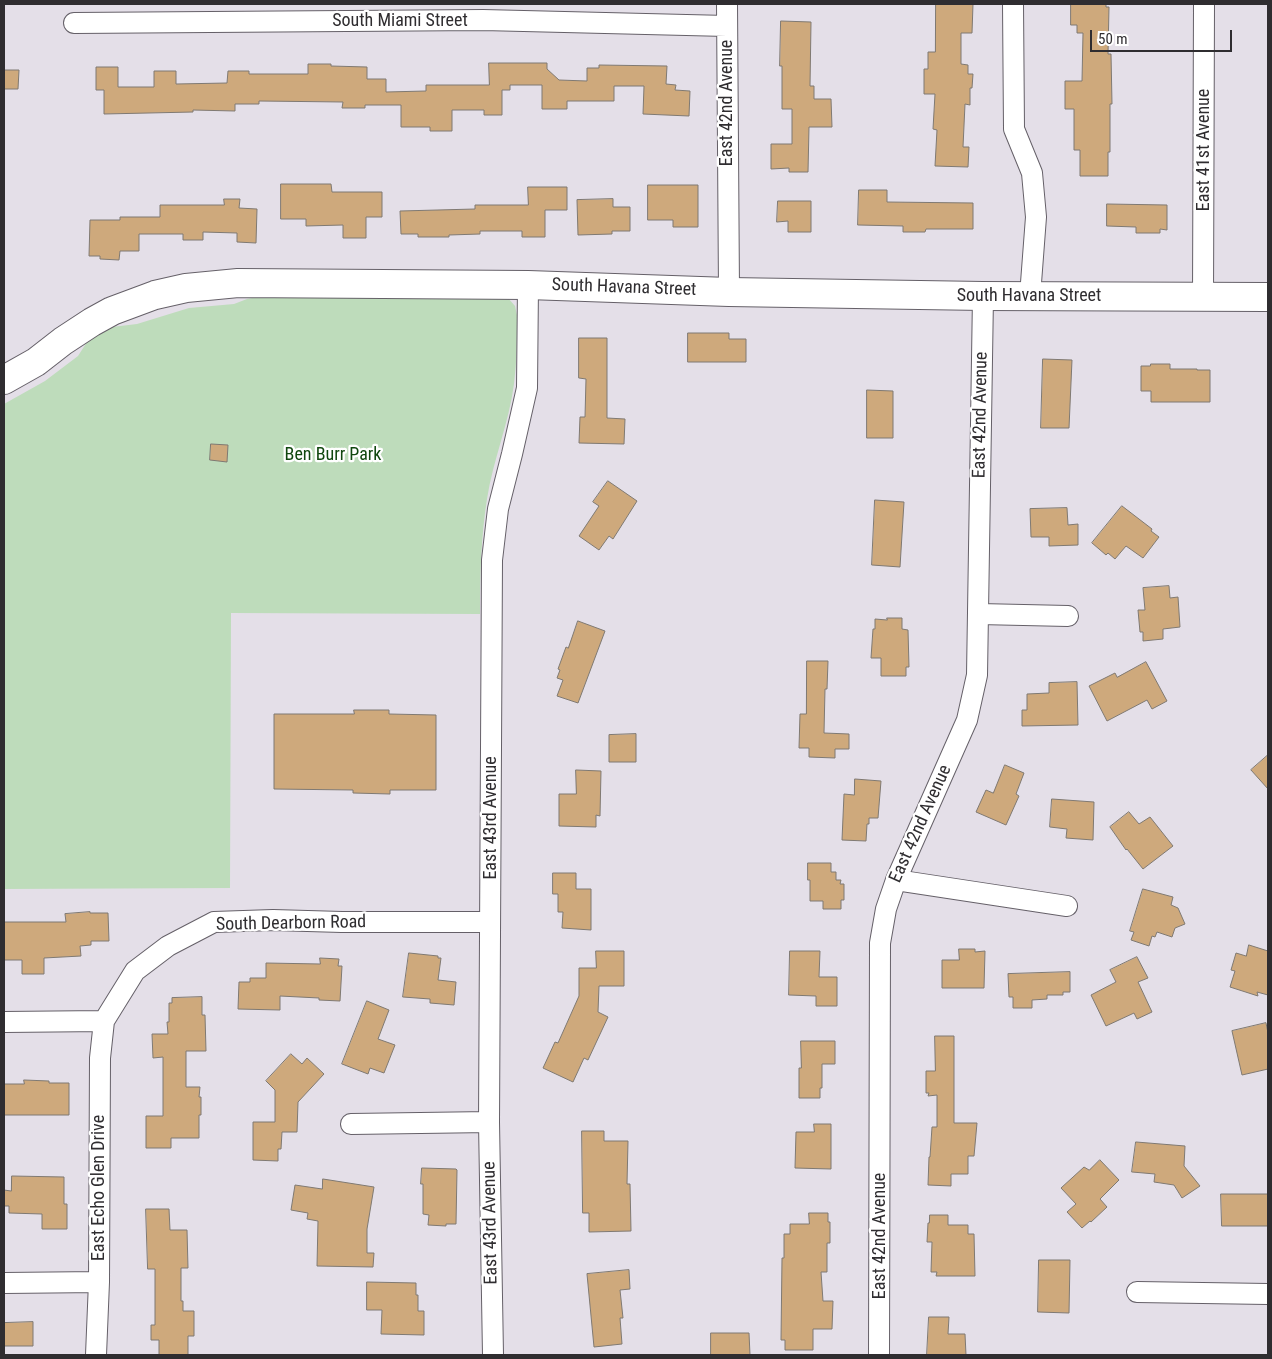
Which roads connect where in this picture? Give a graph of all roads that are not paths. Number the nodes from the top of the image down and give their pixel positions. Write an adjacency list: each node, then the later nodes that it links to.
1 (727, 4): 6 (street, East 42nd Avenue)
2 (1013, 4): 10 (street)
3 (1204, 4): 11 (street, East 41st Avenue)
4 (483, 12): 5 (street, South Miami Street); 6 (street, South Miami Street)
5 (74, 23)
6 (727, 26): 8 (street, East 42nd Avenue)
7 (528, 285): 8 (street, South Havana Street); 13 (street, South Havana Street); 18 (street, East 43rd Avenue)
8 (729, 292): 9 (street, South Havana Street)
9 (983, 296): 10 (street, South Havana Street); 14 (street, East 42nd Avenue)
10 (1030, 296): 11 (street, South Havana Street)
11 (1203, 297): 12 (street, South Havana Street)
12 (1268, 297)
13 (4, 380)
14 (979, 614): 15 (street); 16 (street, East 42nd Avenue)
15 (1068, 616)
16 (896, 880): 17 (street); 29 (street, East 42nd Avenue)
17 (1068, 906)
18 (490, 922): 19 (street, South Dearborn Road); 21 (street, East 43rd Avenue)
19 (104, 1021): 20 (street); 23 (street, East Echo Glen Drive)
20 (4, 1022)
21 (489, 1122): 22 (street); 28 (street, East 43rd Avenue)
22 (351, 1124)
23 (98, 1282): 24 (street); 27 (street, East Echo Glen Drive)
24 (4, 1283)
25 (1137, 1292): 26 (street)
26 (1268, 1294)
27 (96, 1355)
28 (493, 1355)
29 (879, 1355)

